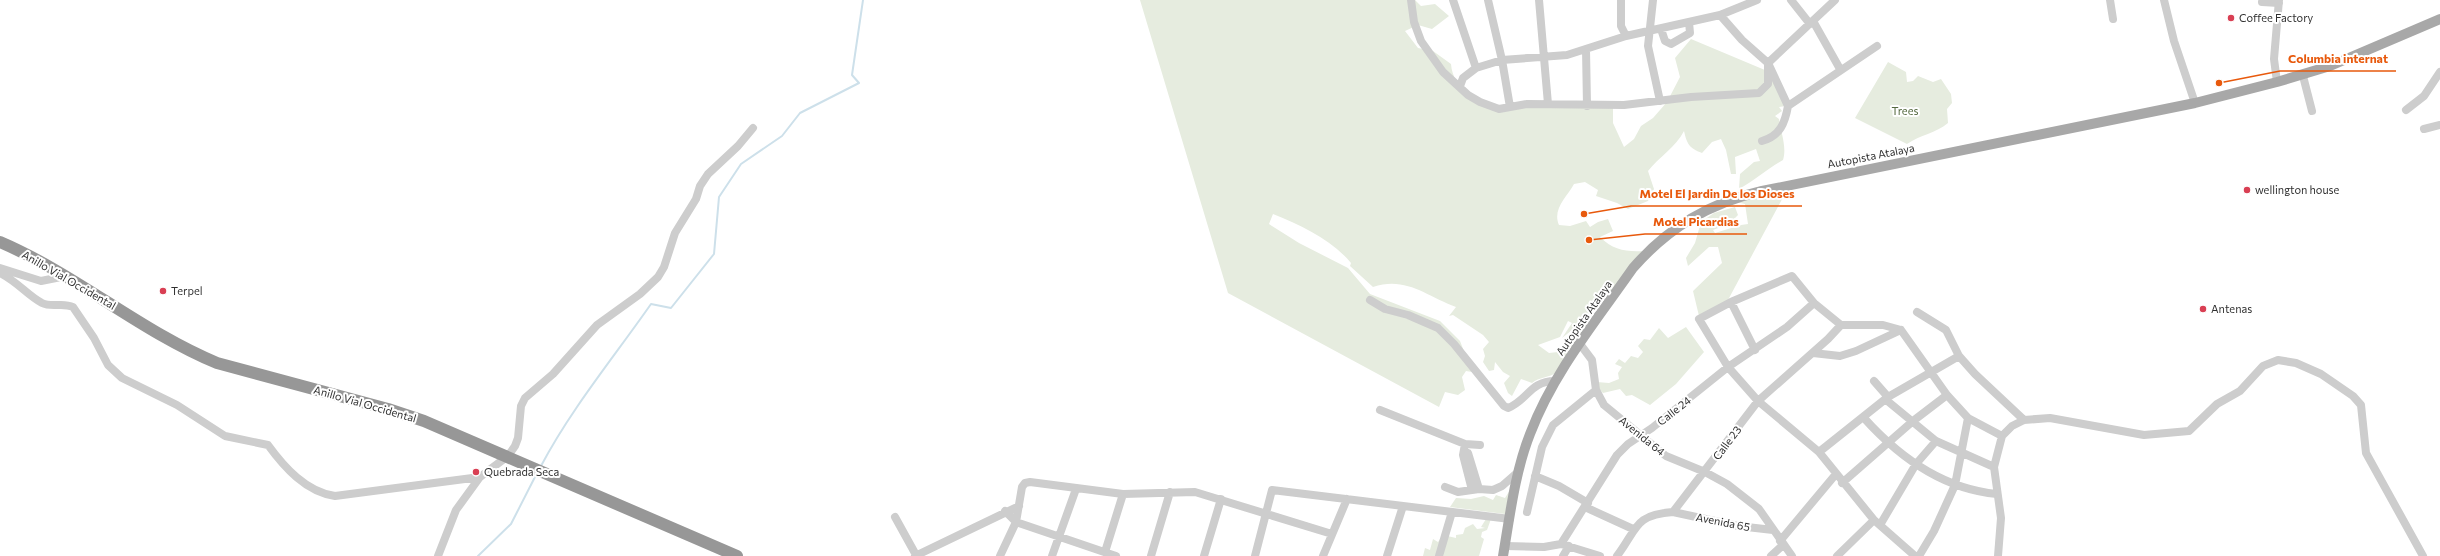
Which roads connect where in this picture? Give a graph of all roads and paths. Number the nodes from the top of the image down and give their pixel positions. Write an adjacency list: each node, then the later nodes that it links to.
1 (1411, 0): 32 (street)
2 (1453, 0): 27 (street)
3 (1488, 0): 25 (street)
4 (1539, 0): 24 (street)
5 (1621, 0): 21 (street)
6 (1653, 0): 20 (street)
7 (1757, 0): 14 (street)
8 (1791, 0): 18 (street)
9 (1835, 0): 18 (street)
10 (2110, 0): 15 (street)
11 (2164, 0): 34 (street)
12 (2262, 2): 13 (street)
13 (2279, 2): 31 (street)
14 (1720, 15): 17 (street); 26 (street)
15 (2113, 19)
16 (2440, 19): 30 (main road, Autopista Atalaya)
17 (1689, 22): 19 (street); 19 (street)
18 (1812, 23): 26 (street); 28 (street)
19 (1661, 29): 20 (street)
20 (1649, 31): 21 (street); 33 (street)
21 (1626, 36): 23 (street)
22 (1877, 46): 28 (street)
23 (1586, 49): 24 (street); 36 (street)
24 (1545, 57): 25 (street); 35 (street)
25 (1502, 60): 27 (street); 38 (street)
26 (1768, 63): 33 (street); 37 (street)
27 (1476, 68): 32 (street)
28 (1840, 69): 37 (street)
29 (2440, 72): 39 (street)
30 (2303, 76): 31 (main road, Autopista Atalaya); 40 (street)
31 (2277, 82): 34 (main road, Autopista Atalaya)
32 (1460, 86): 38 (street)
33 (1660, 101): 36 (street)
34 (2195, 103): 55 (main road, Autopista Atalaya)
35 (1548, 104): 36 (street); 38 (street)
36 (1587, 106)
37 (1788, 106): 44 (street)
38 (1510, 107)
39 (2406, 110)
40 (2312, 111)
41 (2440, 125): 43 (street)
42 (753, 128): 80 (street)
43 (2424, 129)
44 (1762, 141)
45 (0, 242): 48 (highway, Anillo Vial Occidental)
46 (0, 268): 48 (street)
47 (0, 273): 87 (street)
48 (66, 276): 80 (highway, Anillo Vial Occidental)
49 (1370, 300): 61 (street)
50 (1731, 302): 51 (street); 56 (street); 59 (street)
51 (1814, 303): 53 (street); 56 (street, Calle 24)
52 (1917, 312): 58 (street)
53 (1841, 325): 54 (street); 57 (street, Calle 23)
54 (1901, 330): 57 (street); 60 (street)
55 (1580, 344): 61 (main road, Autopista Atalaya); 63 (street, Avenida 64)
56 (1755, 350): 59 (street, Calle 24)
57 (1813, 353): 66 (street, Calle 23)
58 (1960, 356): 60 (street); 70 (street)
59 (1728, 367): 66 (street); 72 (street, Calle 24)
60 (1933, 372): 64 (street); 65 (street)
61 (1555, 381): 83 (main road, Autopista Atalaya)
62 (1874, 382): 65 (street)
63 (1596, 390): 72 (street, Avenida 64); 86 (street)
64 (1947, 395): 69 (street); 71 (street)
65 (1886, 398): 68 (street); 71 (street)
66 (1758, 401): 78 (street); 84 (street, Calle 23)
67 (1380, 410): 77 (street)
68 (1864, 418): 75 (street); 78 (street)
69 (1968, 418): 73 (street); 79 (street)
70 (2024, 420): 73 (street); 140 (street)
71 (1913, 421): 74 (street); 75 (street)
72 (1640, 436): 84 (street, Avenida 64); 98 (street, Calle 24)
73 (2002, 436): 82 (street)
74 (1936, 441): 79 (street); 81 (street)
75 (1888, 444): 81 (street); 88 (street)
76 (1480, 445): 77 (street)
77 (1465, 447): 92 (street)
78 (1819, 452): 85 (street)
79 (1962, 454): 82 (street); 89 (street)
80 (511, 457): 87 (street); 119 (highway, Anillo Vial Occidental)
81 (1916, 464): 89 (street); 109 (street)
82 (1994, 467): 95 (street)
83 (1518, 472): 92 (street); 107 (main road, Autopista Atalaya)
84 (1705, 472): 104 (street, Calle 23); 111 (street, Avenida 64)
85 (1836, 474): 88 (street); 114 (street)
86 (1535, 476): 98 (street); 103 (street)
87 (480, 477): 118 (street)
88 (1842, 483): 109 (street)
89 (1955, 485): 95 (street); 138 (street)
90 (1445, 487): 92 (street)
91 (1076, 489): 94 (street); 99 (street); 113 (street)
92 (1476, 489)
93 (1170, 492): 94 (street); 96 (street); 124 (street)
94 (1123, 494): 117 (street)
95 (1997, 494): 139 (street)
96 (1221, 499): 105 (street); 125 (street)
97 (1347, 499): 100 (street); 105 (street); 112 (street)
98 (1587, 505): 110 (street); 115 (street, Calle 24)
99 (1019, 506): 101 (street); 108 (street)
100 (1403, 506): 102 (street); 128 (street)
101 (1005, 511): 108 (street); 120 (street)
102 (1452, 512): 107 (street); 129 (street)
103 (1527, 512)
104 (1673, 512): 110 (street); 111 (street, Avenida 65)
105 (1266, 513): 112 (street); 126 (street)
106 (895, 517): 120 (street)
107 (1510, 519): 116 (main road, Autopista Atalaya)
108 (1016, 522): 113 (street); 121 (street)
109 (1877, 522): 136 (street); 137 (street)
110 (1633, 529): 133 (street)
111 (1773, 530): 114 (street, Avenida 64)
112 (1332, 534): 127 (street)
113 (1059, 538): 117 (street); 122 (street)
114 (1782, 543): 134 (street); 135 (street, Avenida 64)
115 (1565, 545): 116 (street); 131 (street, Calle 24); 132 (street)
116 (1505, 546): 130 (main road, Autopista Atalaya)
117 (1105, 552): 123 (street)
118 (438, 556)
119 (736, 556)
120 (916, 556)
121 (1000, 556)
122 (1052, 556)
123 (1116, 556)
124 (1151, 556)
125 (1204, 556)
126 (1255, 556)
127 (1323, 556)
128 (1387, 556)
129 (1439, 556)
130 (1503, 556)
131 (1563, 556)
132 (1600, 556)
133 (1617, 556)
134 (1771, 556)
135 (1792, 556)
136 (1837, 556)
137 (1915, 556)
138 (1919, 556)
139 (1998, 556)
140 (2423, 556)

